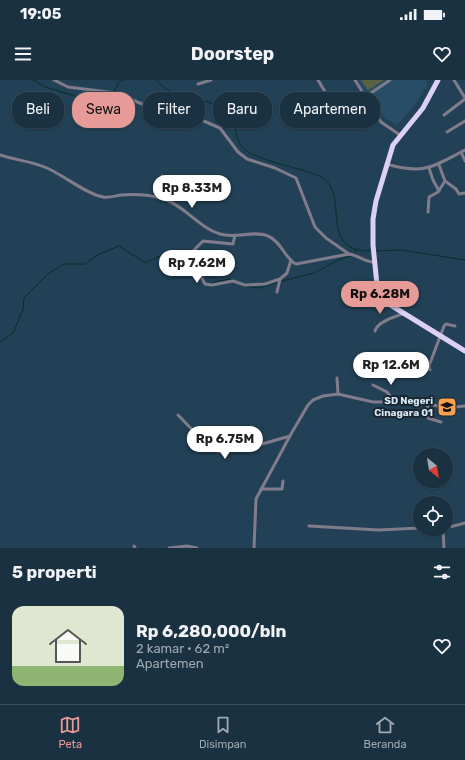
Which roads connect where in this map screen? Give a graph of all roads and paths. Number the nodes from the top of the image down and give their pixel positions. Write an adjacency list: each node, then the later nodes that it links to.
1 (54, 80): 33 (street)
2 (211, 80): 8 (street)
3 (318, 80): 9 (street)
4 (355, 80): 10 (street)
5 (390, 80): 11 (street)
6 (438, 80): 17 (highway)
7 (454, 80): 12 (street)
8 (198, 84)
9 (325, 92)
10 (362, 92)
11 (373, 92)
12 (465, 98): 13 (street)
13 (444, 115)
14 (380, 120): 17 (street)
15 (465, 121): 16 (street)
16 (447, 132)
17 (400, 135): 22 (highway)
18 (465, 150): 19 (street)
19 (461, 152): 21 (street); 23 (street)
20 (0, 155): 29 (street)
21 (465, 161)
22 (386, 164): 24 (street); 35 (highway)
23 (438, 165): 24 (street); 26 (street)
24 (429, 168): 27 (street)
25 (162, 176): 29 (street)
26 (446, 181): 27 (street); 28 (street)
27 (439, 191): 30 (street)
28 (465, 193)
29 (169, 201): 31 (street)
30 (428, 212)
31 (235, 236): 32 (street); 34 (street)
32 (193, 252): 36 (street); 37 (street)
33 (349, 254): 34 (street); 35 (street)
34 (291, 260): 37 (street)
35 (375, 261): 39 (highway)
36 (174, 262)
37 (279, 280): 38 (street)
38 (277, 292)
39 (402, 314): 41 (street); 42 (highway)
40 (455, 326): 42 (street)
41 (375, 332)
42 (440, 336): 43 (highway); 44 (street)
43 (465, 351)
44 (430, 370)
45 (337, 378): 47 (street)
46 (373, 385): 48 (street)
47 (338, 394): 48 (street); 53 (street)
48 (394, 401): 49 (street)
49 (428, 403): 50 (street); 52 (street)
50 (465, 406)
51 (178, 415): 53 (street)
52 (441, 422)
53 (290, 436): 55 (street)
54 (283, 481): 55 (street)
55 (261, 489): 63 (street)
56 (465, 523): 57 (street)
57 (453, 525)
58 (309, 526): 59 (street)
59 (413, 528)
60 (443, 536): 64 (street)
61 (169, 548): 62 (street)
62 (197, 548)
63 (254, 548)
64 (444, 548)

